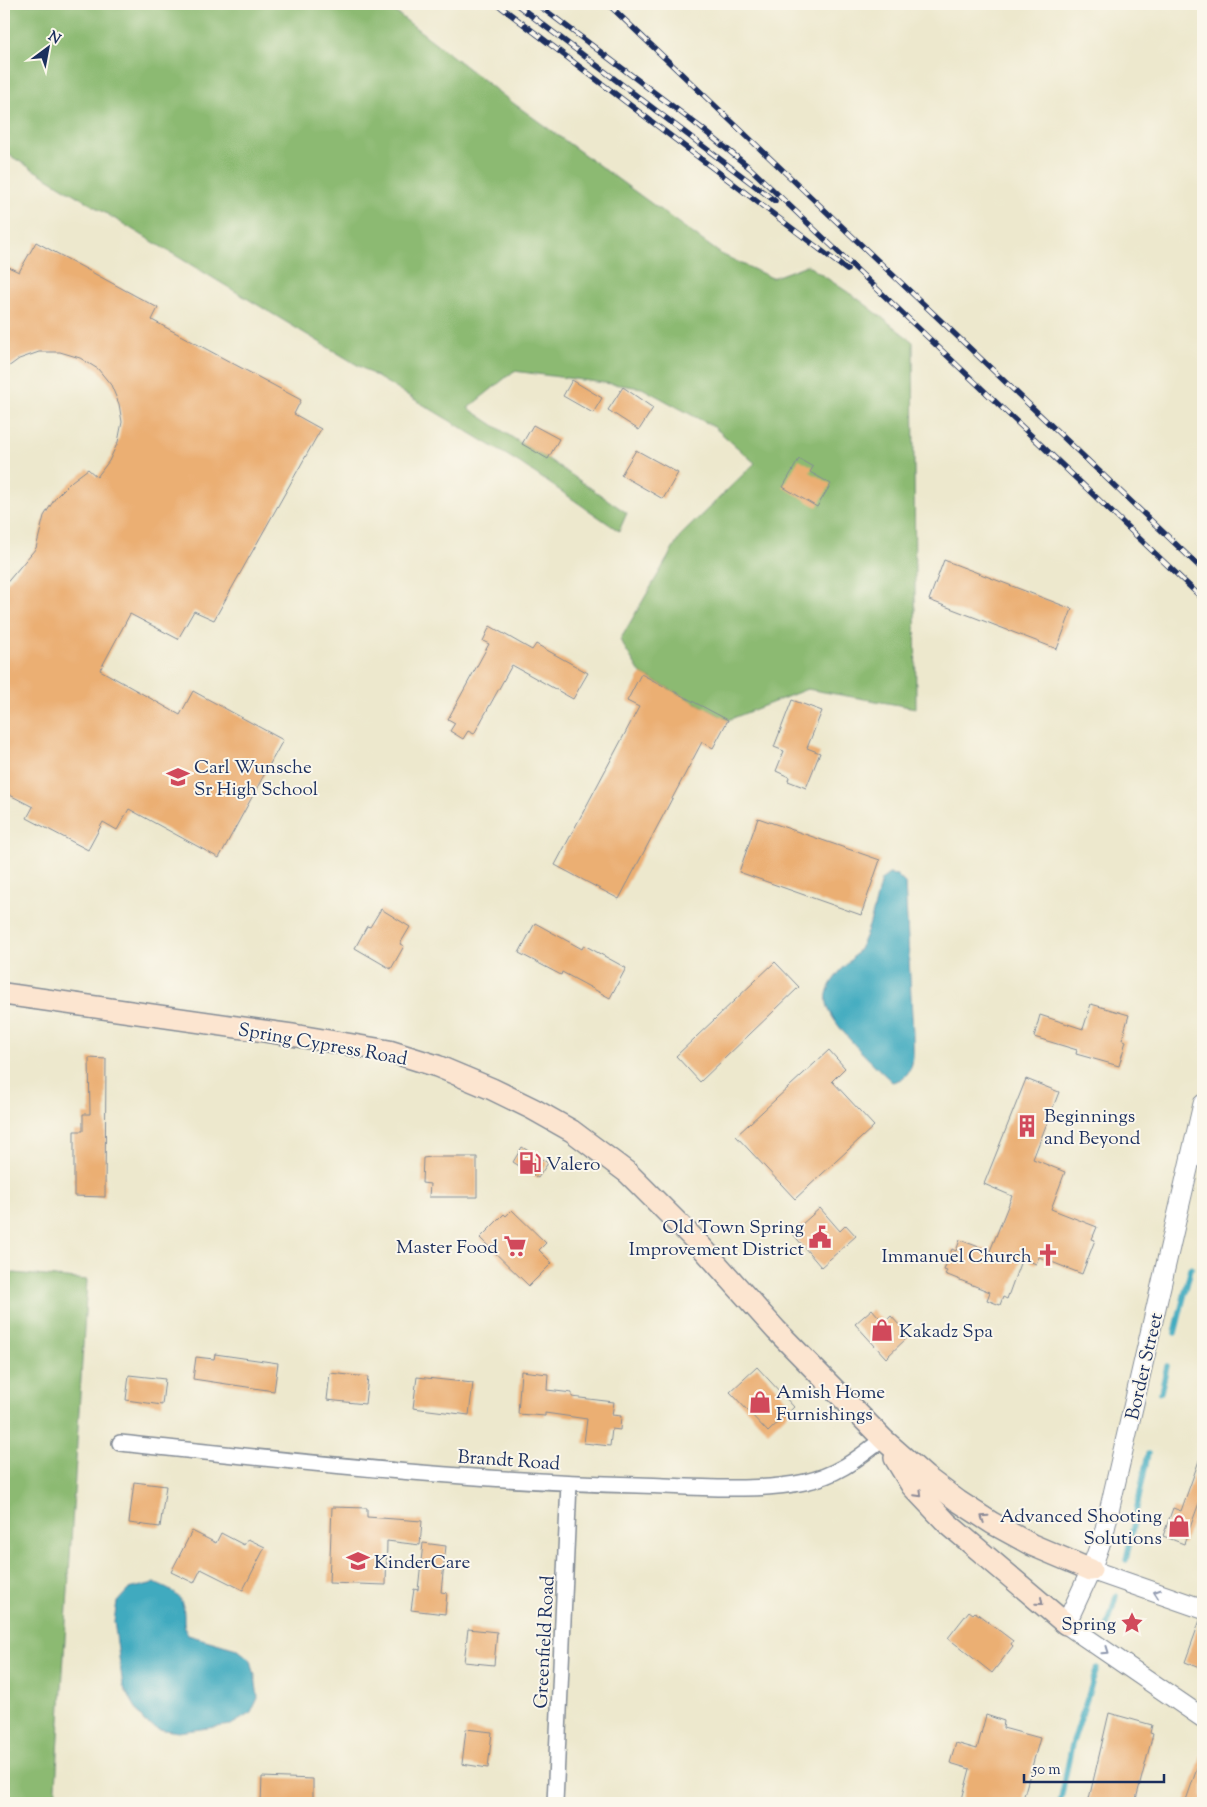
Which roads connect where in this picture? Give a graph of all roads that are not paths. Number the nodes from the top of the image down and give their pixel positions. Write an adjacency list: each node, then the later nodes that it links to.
1 (4, 994): 3 (main road, Spring Cypress Road)
2 (1203, 1104): 6 (street, Border Street)
3 (883, 1439): 5 (street, Brandt Road); 6 (main road, Spring Cypress Road, one-way to 3); 8 (main road, one-way to 8)
4 (120, 1442): 5 (street, Brandt Road)
5 (569, 1483): 10 (street, Greenfield Road)
6 (1091, 1570): 7 (street, one-way to 6); 8 (street, Border Street)
7 (1203, 1609)
8 (1066, 1624): 9 (street, one-way to 9)
9 (1203, 1718)
10 (555, 1803)

